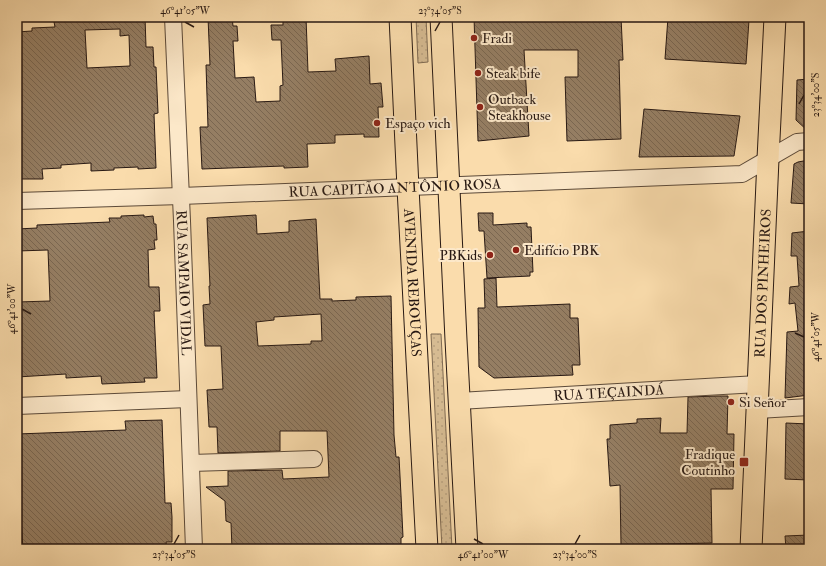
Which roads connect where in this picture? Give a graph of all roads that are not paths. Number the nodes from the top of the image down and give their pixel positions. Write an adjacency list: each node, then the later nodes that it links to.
1 (172, 17): 9 (street, RUA SAMPAIO VIDAL)
2 (400, 17): 8 (main road, AVENIDA REBOUÇAS)
3 (441, 17): 7 (main road)
4 (775, 17): 6 (main road, RUA DOS PINHEIROS)
5 (809, 141): 6 (street, RUA CAPITÃO ANTÔNIO ROSA)
6 (768, 159): 7 (street, RUA CAPITÃO ANTÔNIO ROSA); 11 (main road, RUA DOS PINHEIROS)
7 (448, 186): 8 (street, RUA CAPITÃO ANTÔNIO ROSA); 13 (main road)
8 (408, 188): 9 (street, RUA CAPITÃO ANTÔNIO ROSA); 20 (main road, AVENIDA REBOUÇAS)
9 (181, 196): 10 (street, RUA CAPITÃO ANTÔNIO ROSA); 12 (street, RUA SAMPAIO VIDAL)
10 (17, 201)
11 (758, 384): 13 (street, RUA TEÇAINDÁ); 16 (main road, RUA DOS PINHEIROS)
12 (188, 398): 14 (street); 18 (street, RUA SAMPAIO VIDAL)
13 (459, 401): 21 (main road)
14 (17, 406)
15 (809, 407): 16 (street)
16 (758, 410): 22 (main road, RUA DOS PINHEIROS)
17 (314, 459): 18 (street)
18 (192, 463): 19 (street, RUA SAMPAIO VIDAL)
19 (194, 549)
20 (427, 549)
21 (467, 549)
22 (751, 549)

